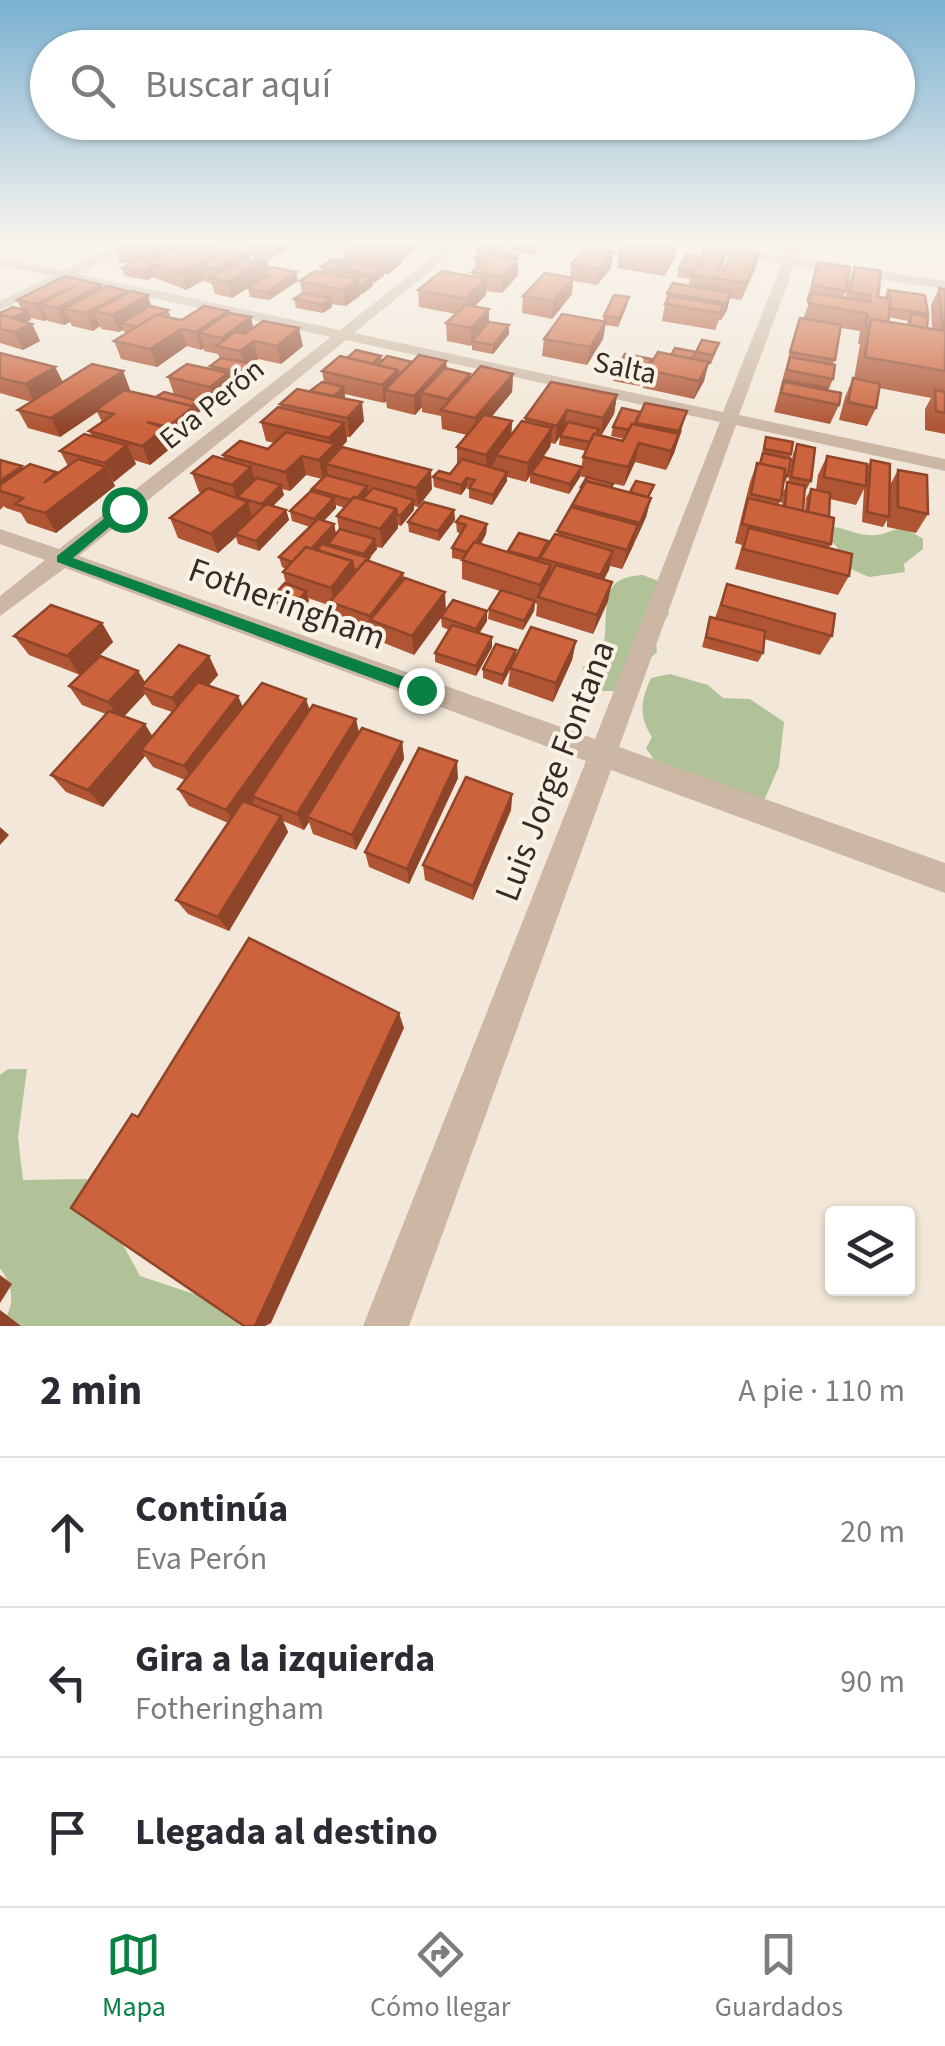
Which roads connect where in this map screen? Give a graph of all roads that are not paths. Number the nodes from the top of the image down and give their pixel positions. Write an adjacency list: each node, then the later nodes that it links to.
1 (205, 305): 4 (street, Salta)
2 (380, 305): 4 (street, Eva Perón)
3 (772, 305): 5 (street, Luis Jorge Fontana)
4 (343, 334): 5 (street, Salta); 8 (street, Eva Perón)
5 (726, 419): 6 (street, Salta); 10 (street, Luis Jorge Fontana)
6 (945, 465)
7 (0, 536): 8 (street, Fotheringham)
8 (62, 559): 9 (street, Eva Perón); 10 (street, Fotheringham)
9 (0, 608)
10 (601, 755): 11 (street, Fotheringham); 12 (street, Luis Jorge Fontana)
11 (945, 878)
12 (386, 1326)

